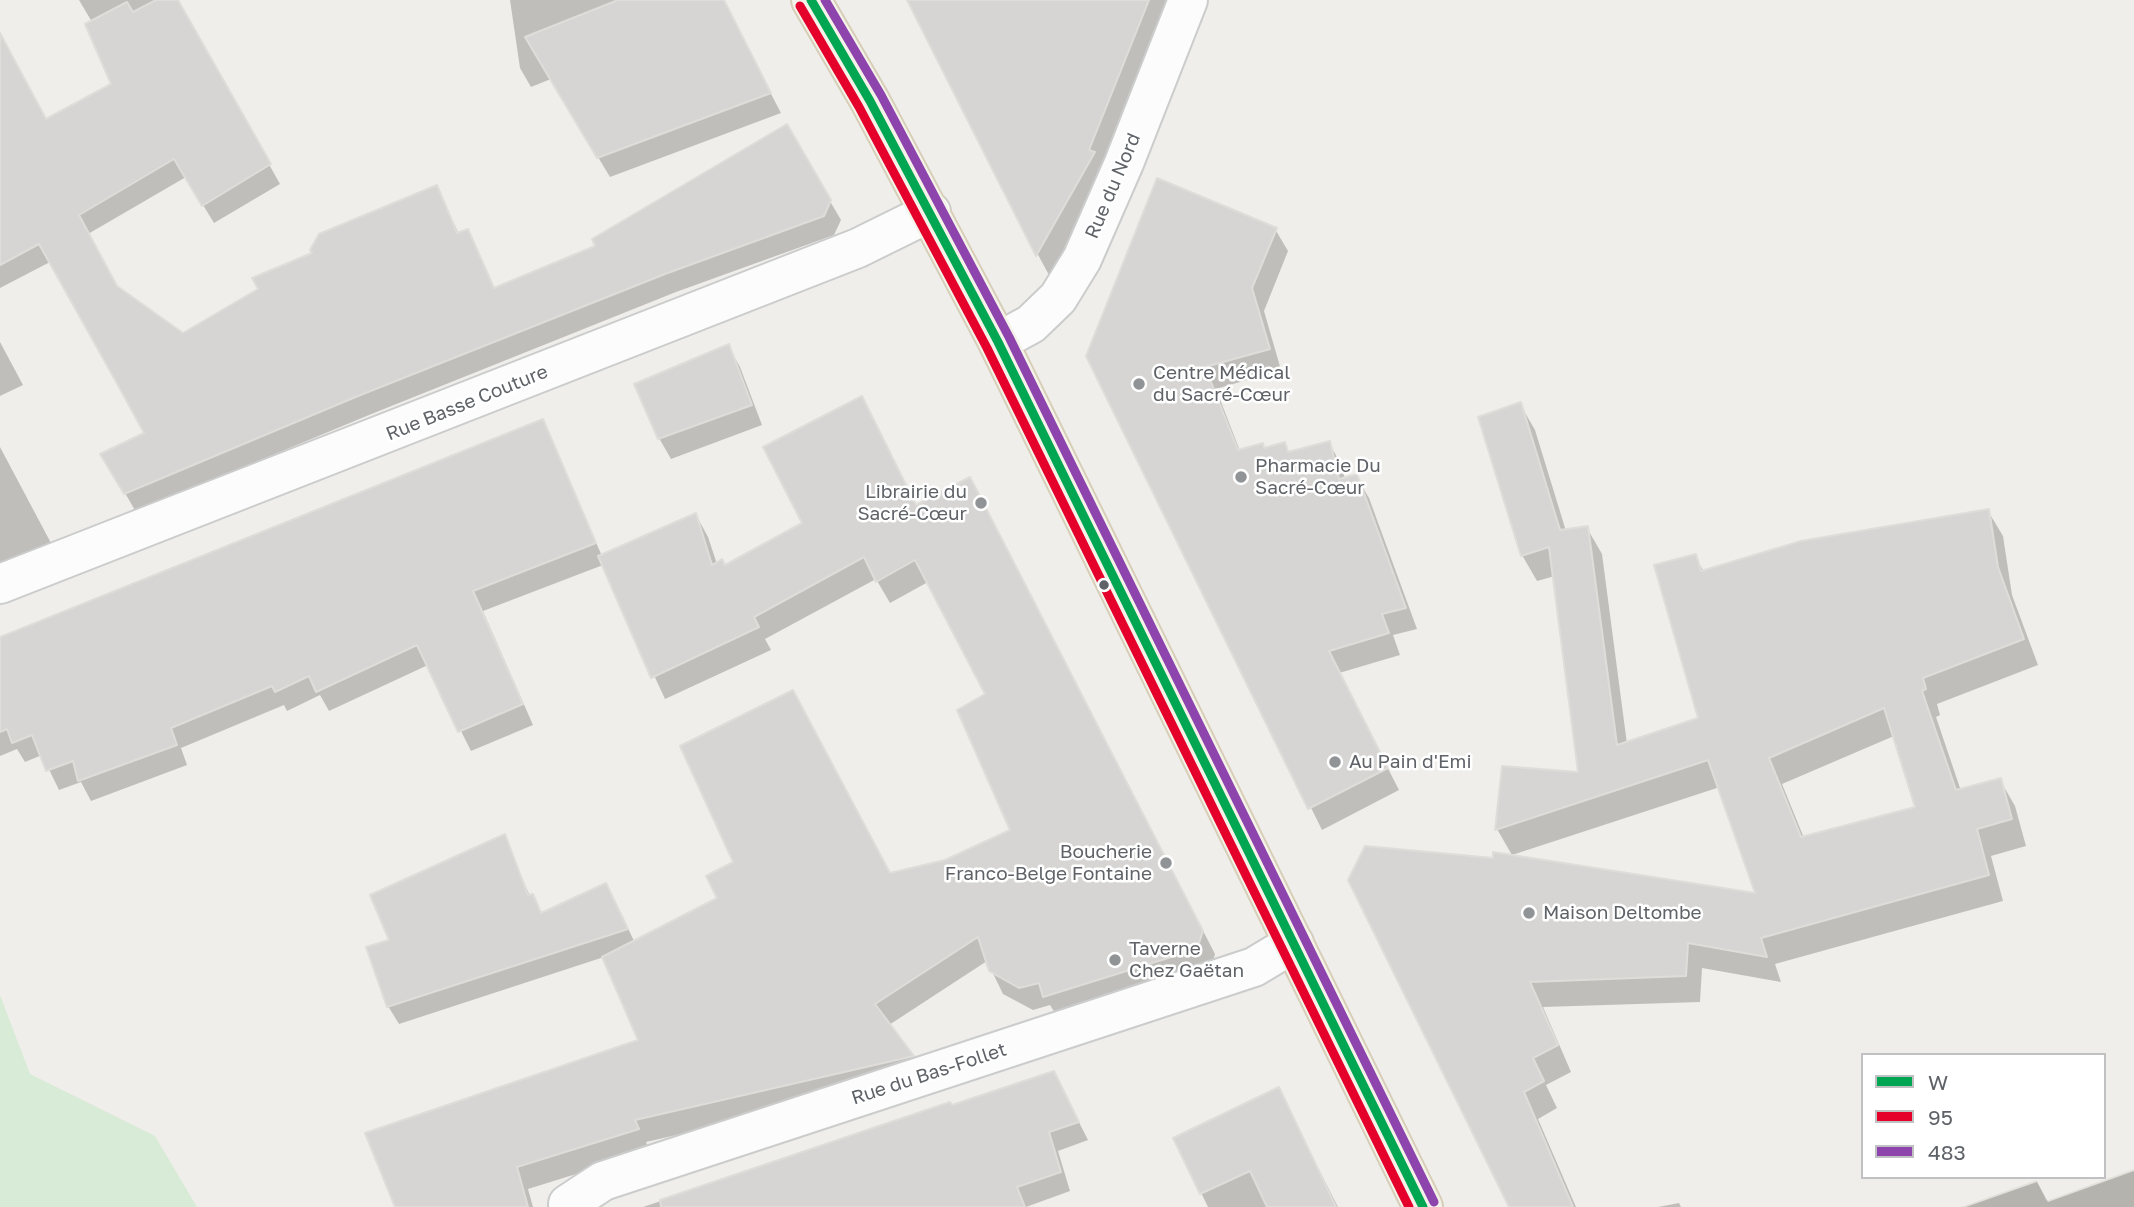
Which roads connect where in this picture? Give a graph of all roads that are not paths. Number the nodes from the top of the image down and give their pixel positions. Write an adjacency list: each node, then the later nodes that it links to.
1 (811, 0): 3 (main road)
2 (1188, 0): 4 (street, Rue du Nord)
3 (930, 212): 4 (main road); 5 (street, Rue Basse Couture)
4 (998, 342): 6 (main road)
5 (0, 584)
6 (1294, 943): 7 (street, Rue du Bas-Follet); 8 (main road)
7 (569, 1207)
8 (1423, 1207)

